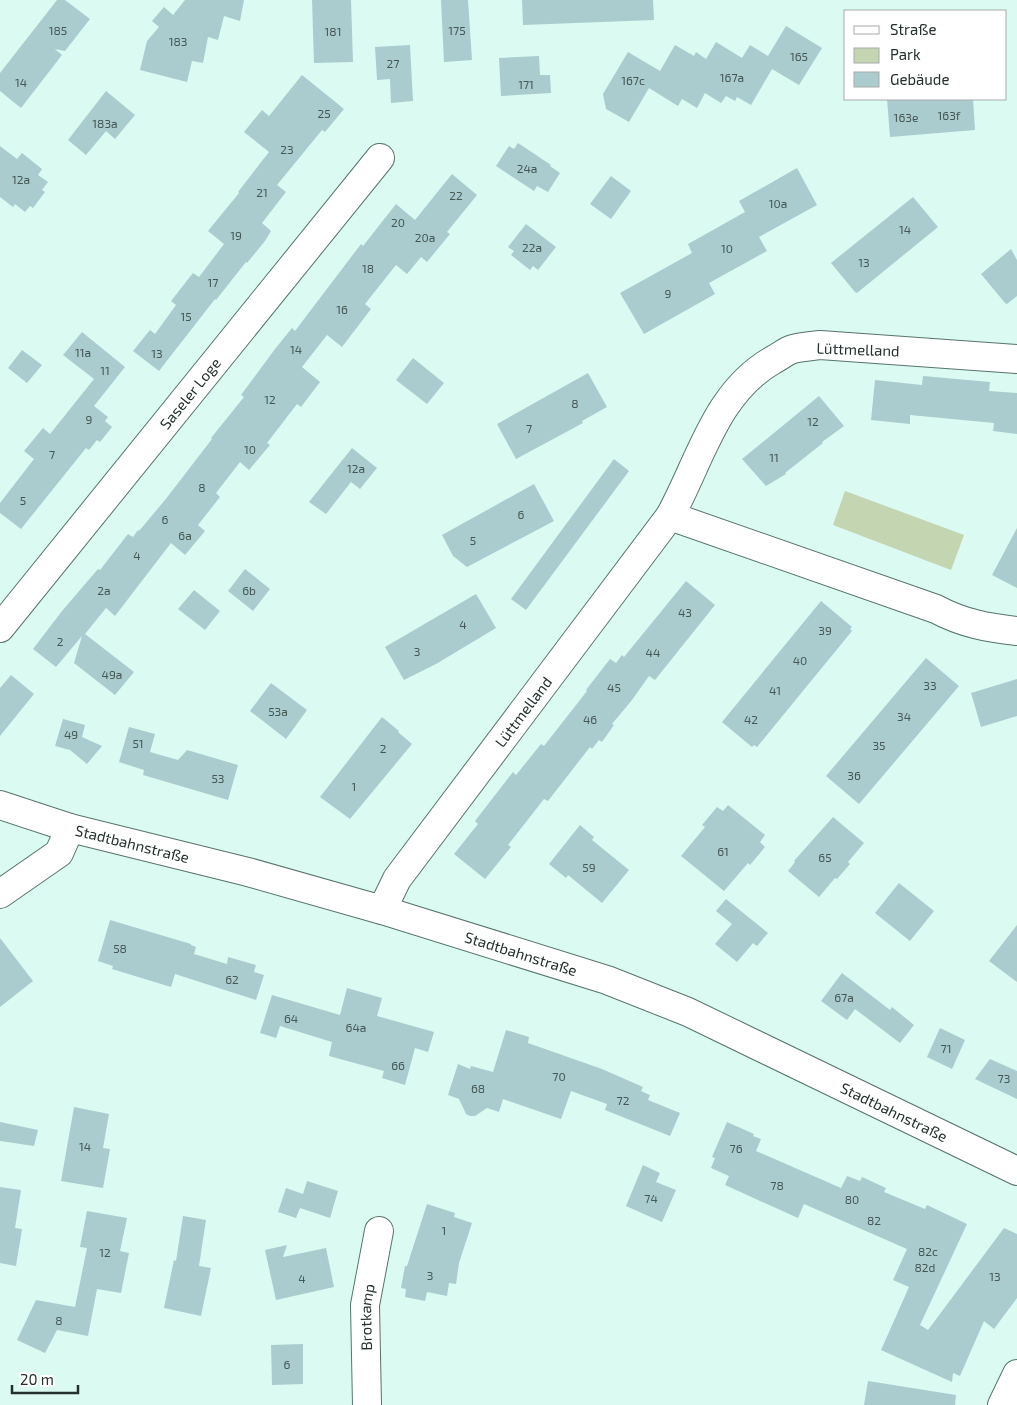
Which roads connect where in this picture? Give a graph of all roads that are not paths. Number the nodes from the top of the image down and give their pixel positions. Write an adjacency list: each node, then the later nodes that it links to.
1 (380, 158): 4 (street, Saseler Loge)
2 (1017, 359): 3 (street, Lüttmelland)
3 (670, 516): 5 (street); 9 (street, Lüttmelland)
4 (0, 628)
5 (1017, 631)
6 (0, 805): 7 (street, Stadtbahnstraße)
7 (70, 828): 8 (street); 9 (street, Stadtbahnstraße)
8 (0, 894)
9 (382, 910): 10 (street, Stadtbahnstraße)
10 (1017, 1170)
11 (379, 1231): 13 (street, Brotkamp)
12 (1017, 1374): 14 (street)
13 (367, 1405)
14 (1002, 1405)

